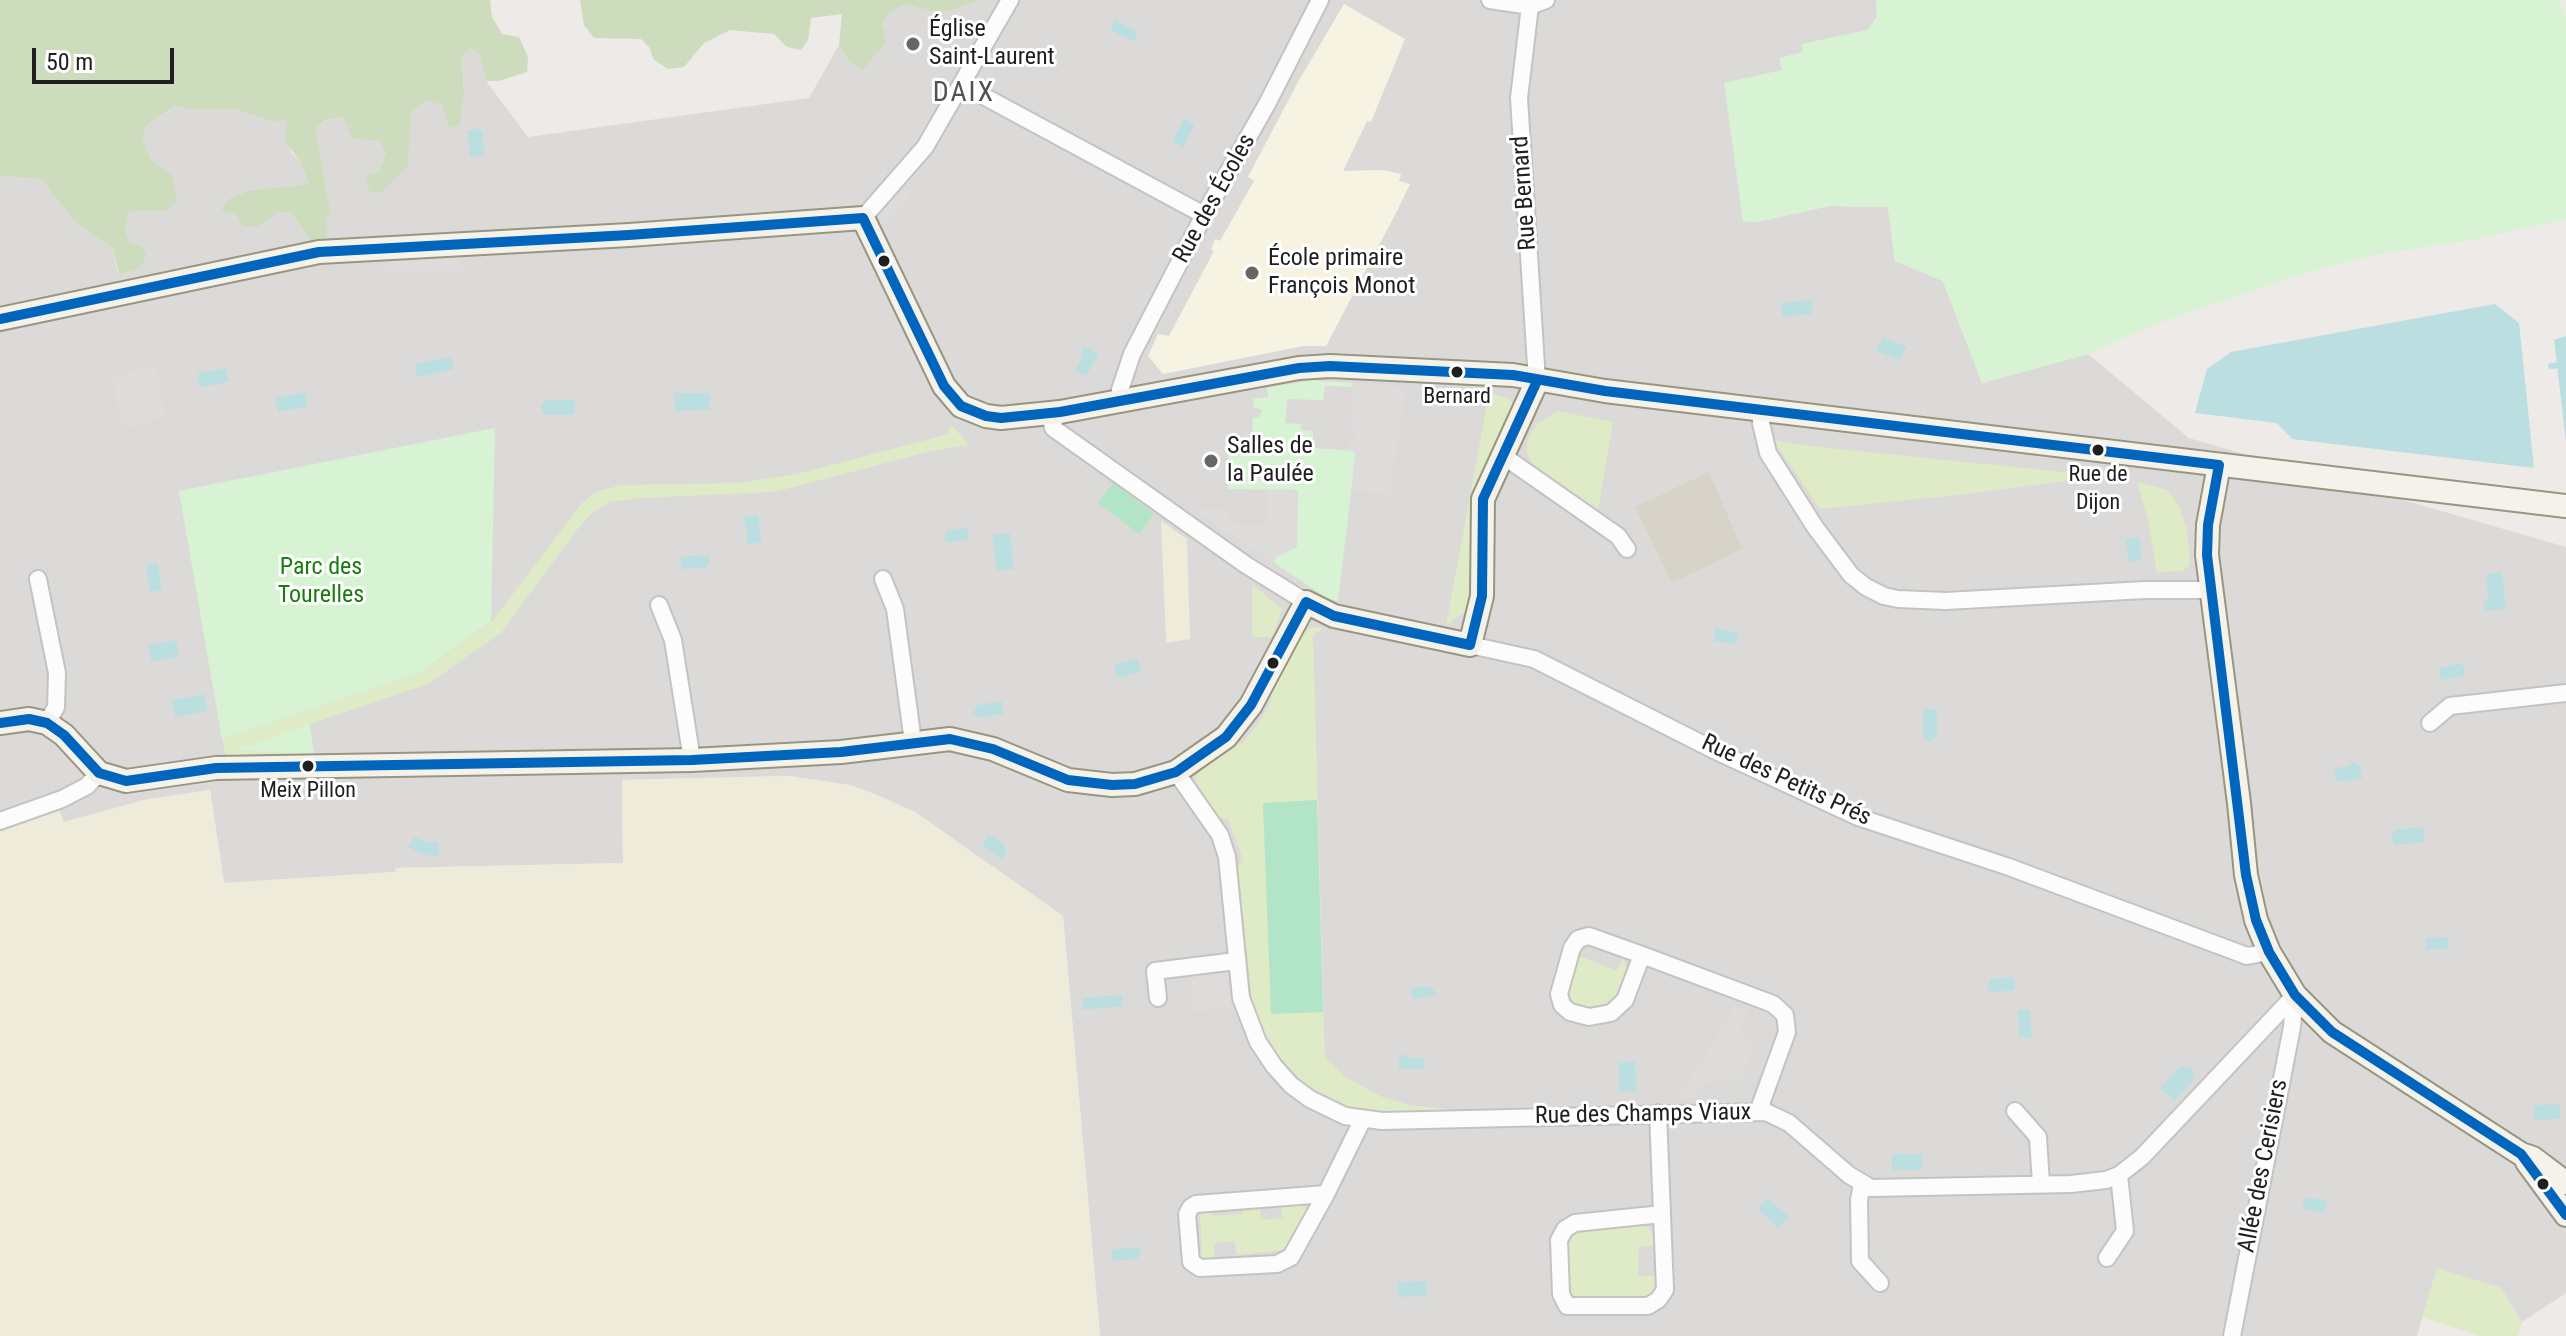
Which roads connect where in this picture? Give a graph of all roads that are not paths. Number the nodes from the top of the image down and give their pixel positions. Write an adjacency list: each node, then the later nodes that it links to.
1 (1010, 0): 5 (street)
2 (1320, 0): 6 (street, Rue des Écoles)
3 (1490, 0): 4 (street)
4 (1538, 3): 9 (street, Rue Bernard)
5 (963, 85): 6 (street); 7 (street)
6 (1204, 215): 10 (street, Rue des Écoles)
7 (863, 218): 8 (street); 12 (street)
8 (0, 319)
9 (1537, 381): 10 (street); 11 (street); 13 (street)
10 (1122, 400): 12 (street)
11 (1761, 410): 14 (street); 19 (street)
12 (1060, 412): 20 (street)
13 (1502, 455): 16 (street); 22 (street)
14 (2219, 465): 15 (street); 19 (street)
15 (2566, 506)
16 (1627, 549)
17 (38, 579): 25 (street)
18 (883, 579): 27 (street)
19 (2212, 590): 32 (street)
20 (1306, 602): 22 (street, Rue des Petits Prés); 29 (street)
21 (659, 605): 28 (street)
22 (1470, 645): 32 (street, Rue des Petits Prés)
23 (2566, 693): 26 (street)
24 (0, 723): 25 (street)
25 (47, 723): 30 (street)
26 (2430, 723)
27 (913, 742): 28 (street); 29 (street)
28 (692, 760): 30 (street)
29 (1176, 772): 34 (street, Rue des Champs Viaux)
30 (99, 773): 31 (street)
31 (0, 821)
32 (2269, 952): 35 (street)
33 (1642, 955): 33 (street); 38 (street)
34 (1236, 961): 36 (street); 40 (street, Rue des Champs Viaux)
35 (2295, 995): 41 (street); 42 (street); 51 (street, Allée des Cerisiers)
36 (1158, 998)
37 (2015, 1111): 45 (street)
38 (1758, 1112): 39 (street, Rue des Champs Viaux); 44 (street, Rue des Champs Viaux)
39 (1658, 1113): 40 (street, Rue des Champs Viaux); 47 (street)
40 (1363, 1119): 46 (street)
41 (2521, 1154): 43 (street); 48 (street)
42 (2119, 1175): 45 (street); 49 (street)
43 (2566, 1183)
44 (1862, 1184): 45 (street); 50 (street)
45 (2041, 1184)
46 (1326, 1194): 46 (street)
47 (1662, 1214): 47 (street)
48 (2566, 1215)
49 (2107, 1258)
50 (1880, 1283)
51 (2232, 1336)

